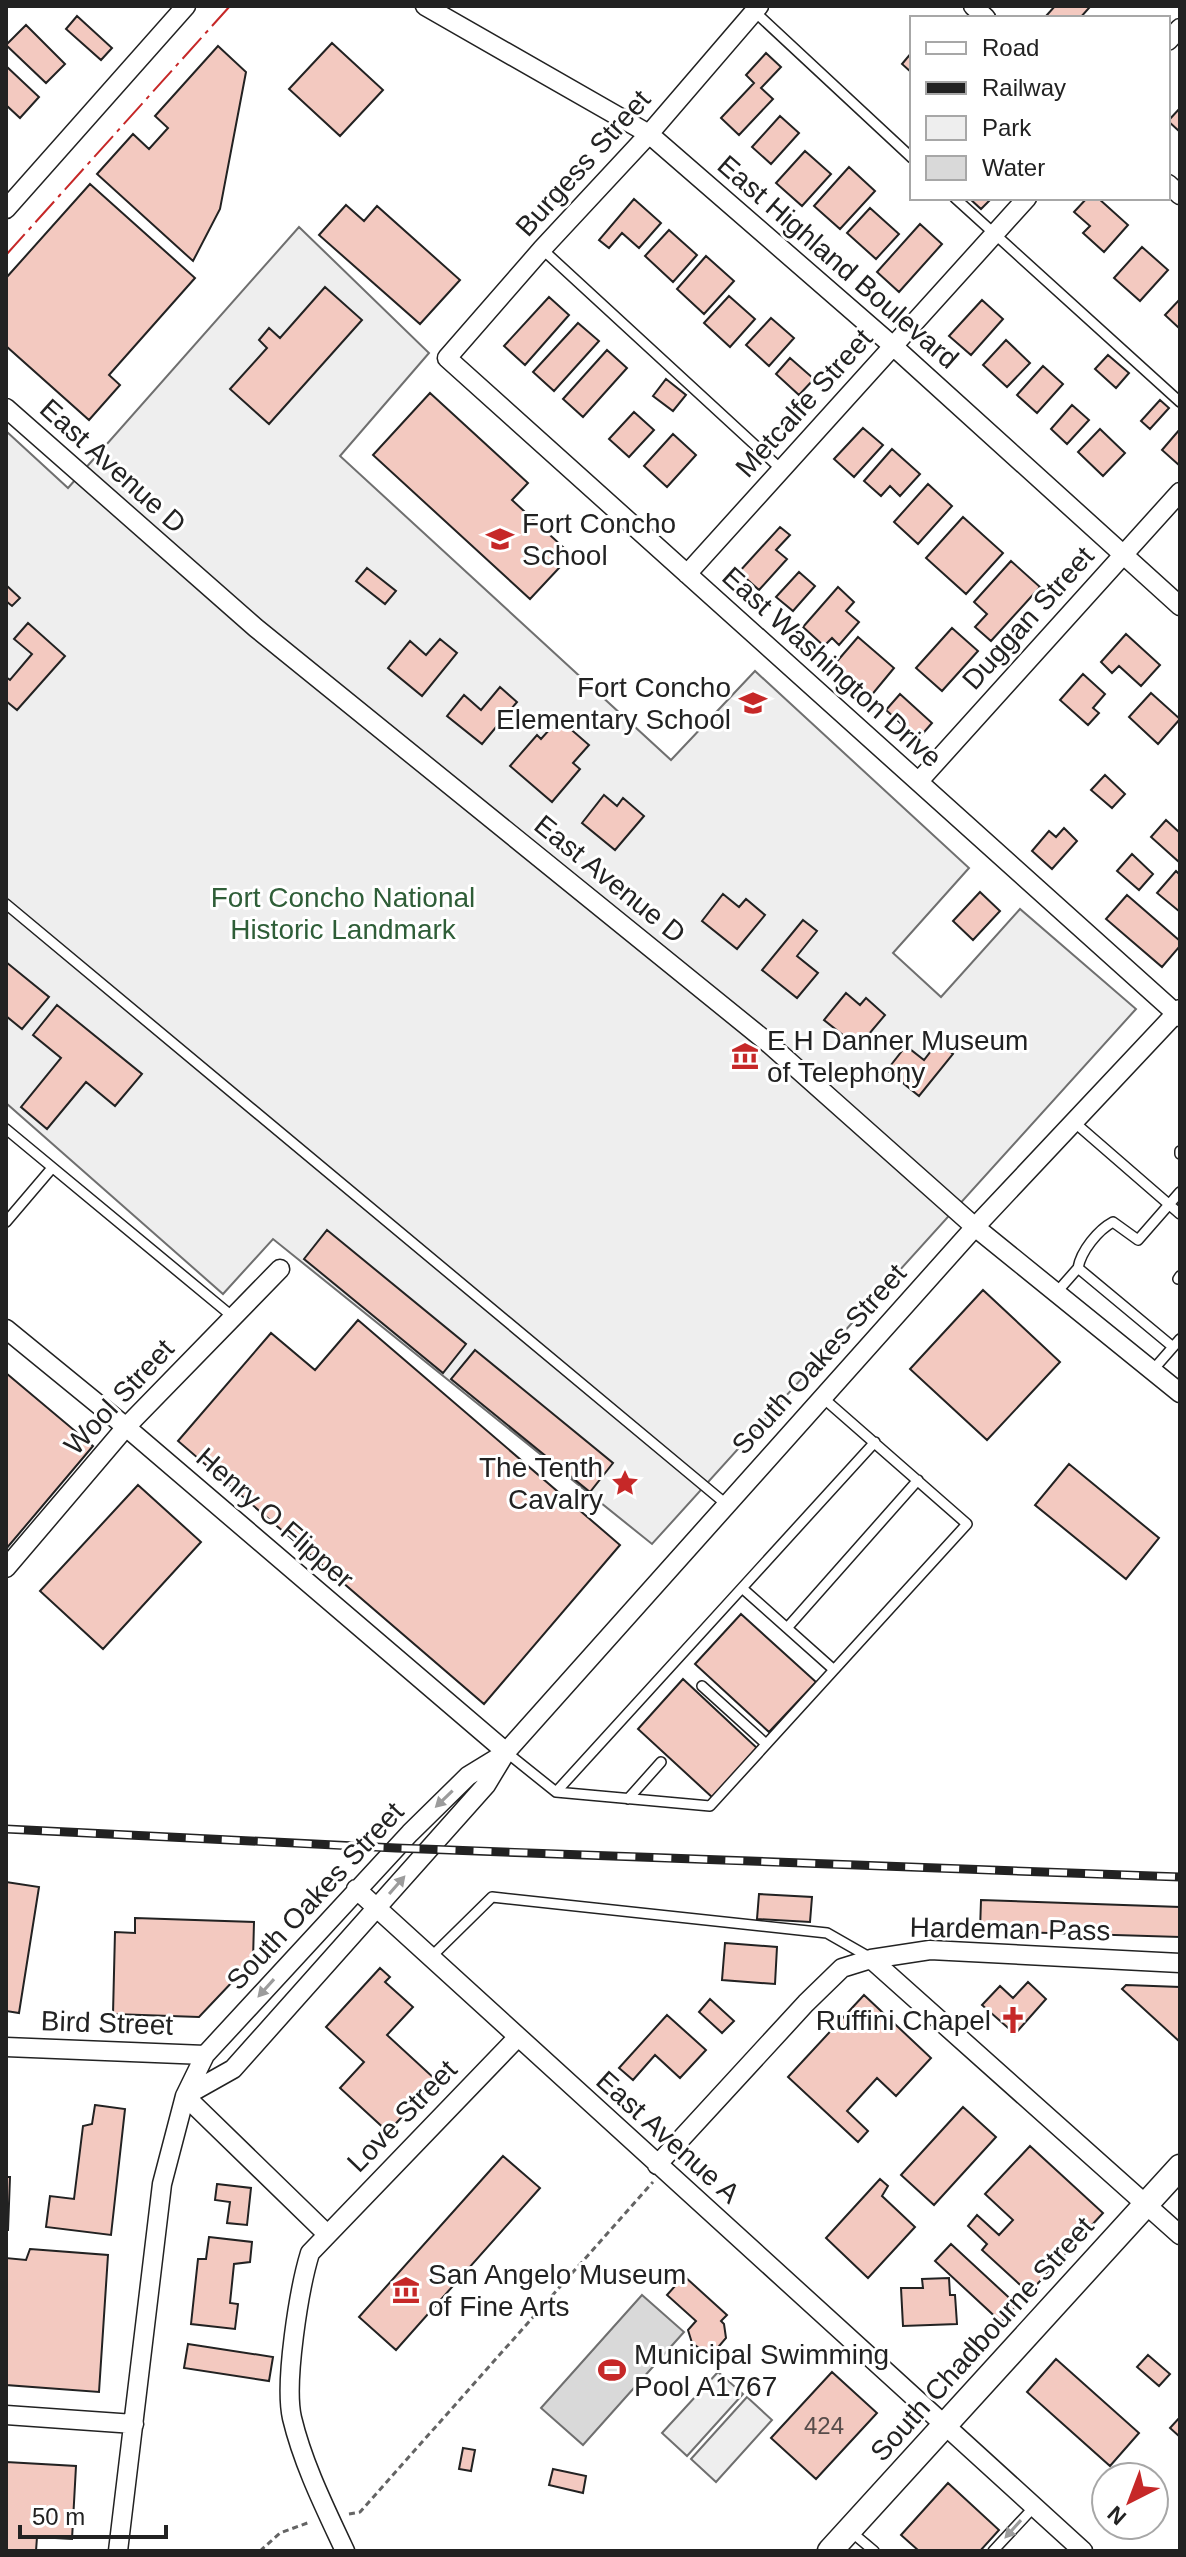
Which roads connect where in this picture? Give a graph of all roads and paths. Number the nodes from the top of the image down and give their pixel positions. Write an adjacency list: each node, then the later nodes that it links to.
1 (186, 6): 8 (street)
2 (425, 6): 4 (street, East Highland Boulevard)
3 (756, 8): 4 (street, Burgess Street); 5 (lane)
4 (649, 134): 10 (street, Burgess Street); 11 (street, East Highland Boulevard)
5 (910, 156)
6 (957, 200): 9 (lane)
7 (1025, 200): 9 (street, Metcalfe Street)
8 (6, 209)
9 (994, 234): 11 (street, Metcalfe Street); 13 (lane)
10 (542, 249): 12 (street, Burgess Street); 15 (lane)
11 (893, 346): 15 (street, Metcalfe Street); 17 (street, East Highland Boulevard)
12 (447, 358): 18 (street, East Washington Drive)
13 (1180, 402)
14 (6, 408): 30 (street, East Avenue D)
15 (782, 470): 18 (street, Metcalfe Street)
16 (1180, 492): 17 (street, Duggan Street)
17 (1122, 556): 19 (street, East Highland Boulevard); 20 (street, Duggan Street)
18 (687, 574): 20 (street, East Washington Drive)
19 (1180, 606)
20 (919, 781): 22 (street, East Washington Drive)
21 (6, 904): 43 (lane)
22 (1178, 1013): 23 (street, South Oakes Street)
23 (1074, 1122): 27 (lane); 30 (street, South Oakes Street)
24 (6, 1129): 25 (lane)
25 (52, 1168): 29 (lane); 34 (lane)
26 (1180, 1192): 27 (lane)
27 (1169, 1204): 28 (lane); 31 (lane)
28 (1180, 1214)
29 (6, 1222)
30 (975, 1227): 33 (street, East Avenue D); 39 (street, South Oakes Street)
31 (1078, 1268): 33 (lane); 36 (lane)
32 (280, 1269): 34 (street, Wool Street)
33 (1056, 1293): 37 (street, East Avenue D)
34 (233, 1317): 40 (street, Wool Street)
35 (6, 1329): 40 (street, Henry O Flipper)
36 (1176, 1343): 37 (lane)
37 (1152, 1371): 38 (street, East Avenue D)
38 (1180, 1393)
39 (822, 1397): 41 (lane); 43 (street, South Oakes Street)
40 (126, 1427): 44 (street, Wool Street); 50 (street, Henry O Flipper)
41 (875, 1442): 42 (lane); 45 (lane)
42 (918, 1480): 46 (lane); 47 (lane)
43 (726, 1504): 50 (street, South Oakes Street)
44 (6, 1568)
45 (742, 1588): 46 (lane); 52 (lane)
46 (787, 1628): 47 (lane)
47 (833, 1669): 49 (lane)
48 (702, 1686): 49 (lane)
49 (766, 1744): 53 (lane)
50 (506, 1752): 52 (lane); 54 (street, South Oakes Street, one-way to 54); 55 (street, South Oakes Street, one-way to 50)
51 (661, 1762): 53 (lane)
52 (556, 1792): 53 (lane)
53 (628, 1799)
54 (356, 1889): 55 (street, East Avenue A); 61 (street, South Oakes Street, one-way to 61)
55 (377, 1909): 56 (street, East Avenue A); 62 (street, South Oakes Street)
56 (430, 1958): 57 (lane); 59 (street, East Avenue A)
57 (871, 1959): 58 (street, Hardeman Pass); 63 (street, Hardeman Pass); 65 (street)
58 (1180, 1963)
59 (517, 2038): 63 (street, East Avenue A); 66 (street, Love Street)
60 (6, 2047): 61 (street, Bird Street)
61 (205, 2055): 62 (street, South Oakes Street)
62 (185, 2096): 66 (street); 69 (street, South Oakes Street)
63 (660, 2167): 70 (street, East Avenue A); 72 (path)
64 (1180, 2167): 65 (main road, South Chadbourne Street)
65 (1145, 2205): 67 (street); 70 (main road, South Chadbourne Street)
66 (327, 2234): 72 (street, Love Street)
67 (1180, 2235)
68 (6, 2415): 69 (street)
69 (134, 2424): 74 (street, South Oakes Street)
70 (943, 2425): 71 (street, East Avenue A); 73 (main road, South Chadbourne Street)
71 (1034, 2507): 79 (lane, one-way to 79); 80 (street, East Avenue A)
72 (329, 2517): 75 (path); 76 (street, Love Street)
73 (849, 2530): 77 (main road, South Chadbourne Street); 78 (lane)
74 (119, 2545)
75 (260, 2551)
76 (345, 2551)
77 (830, 2551)
78 (874, 2551)
79 (993, 2551)
80 (1083, 2551)

